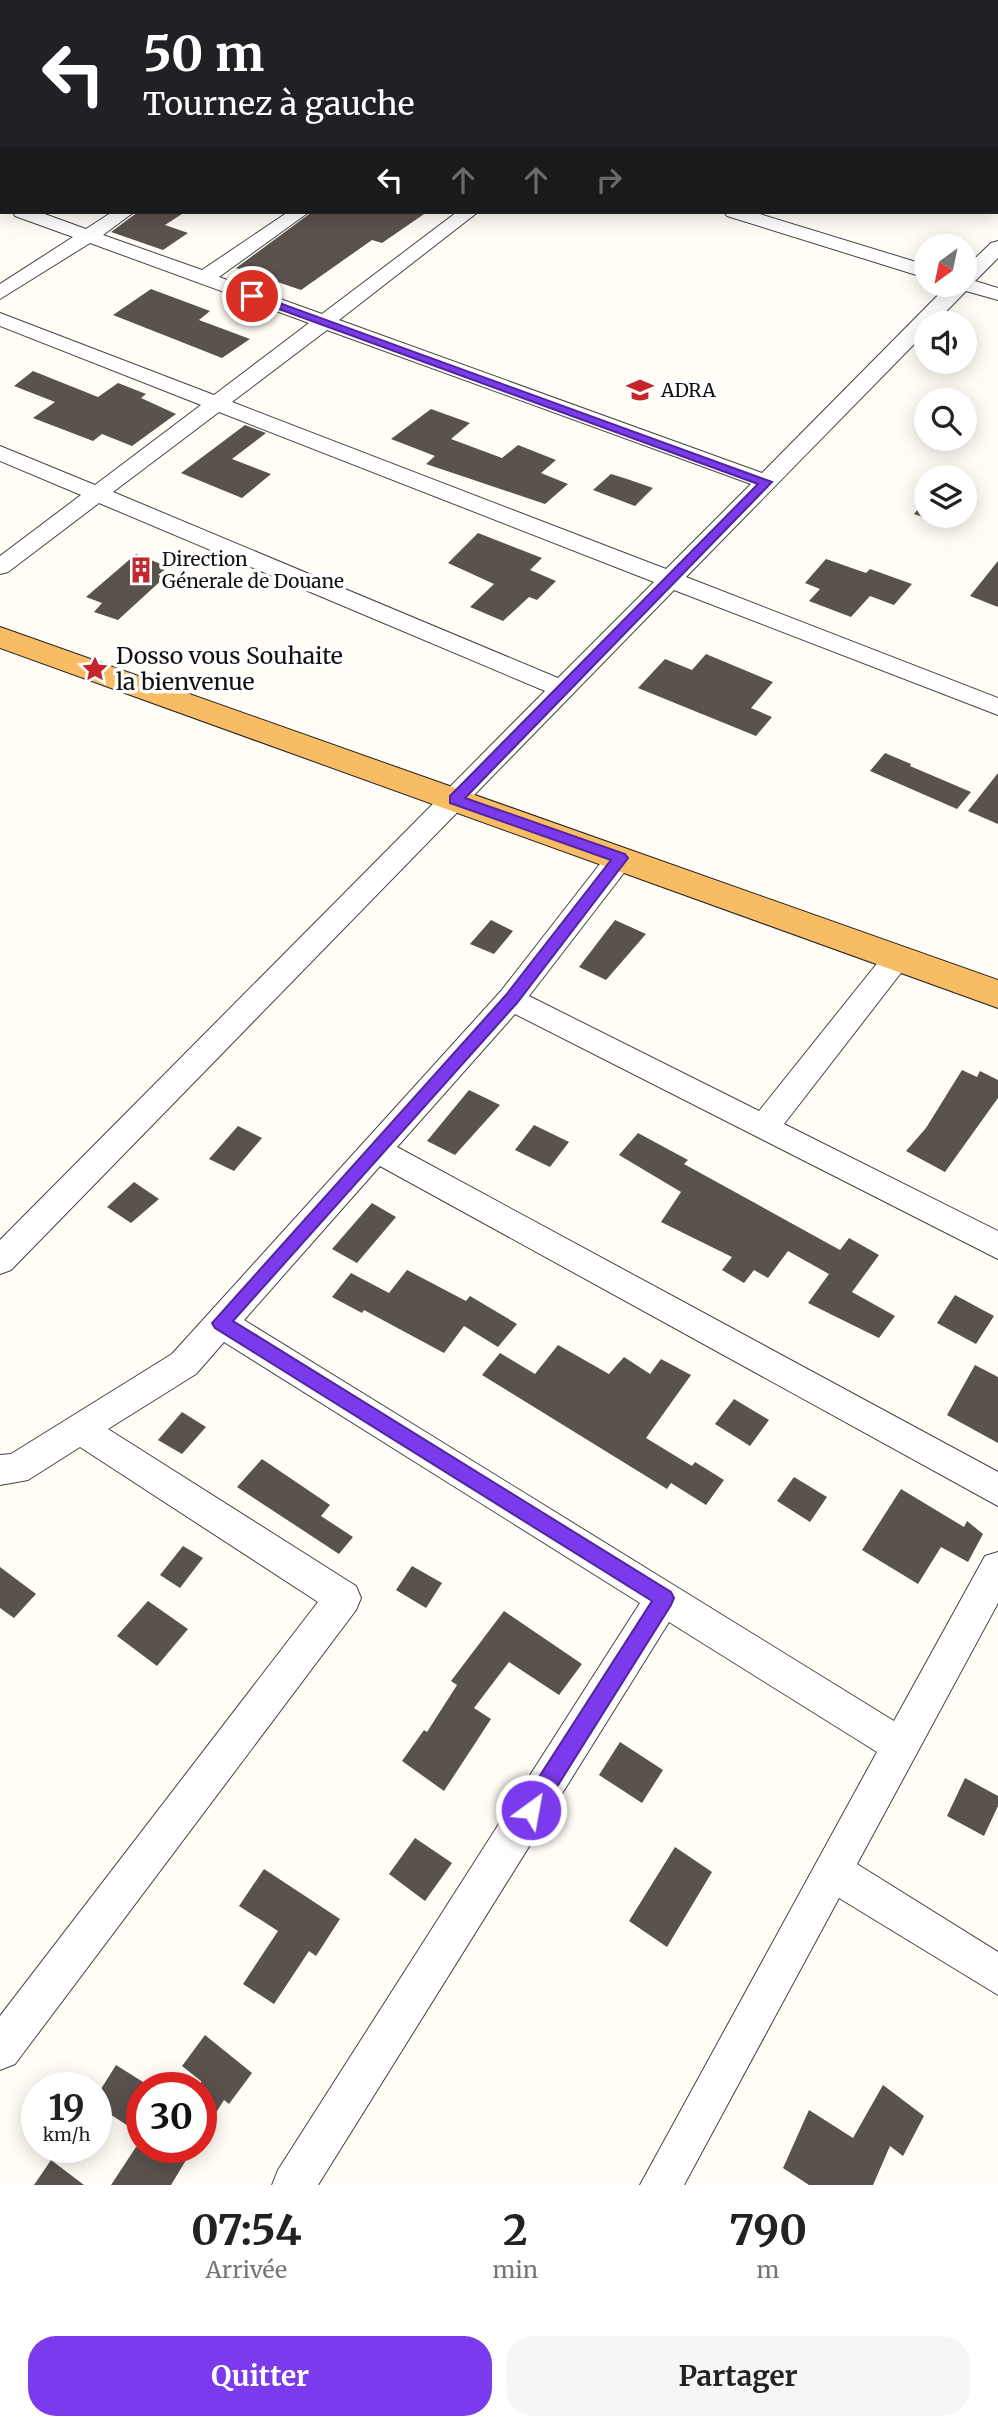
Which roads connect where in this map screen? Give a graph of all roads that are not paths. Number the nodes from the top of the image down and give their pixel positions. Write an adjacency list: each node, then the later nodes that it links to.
1 (27, 214): 6 (street)
2 (122, 214): 6 (street)
3 (297, 214): 10 (street)
4 (466, 214): 16 (street)
5 (740, 214): 8 (street)
6 (87, 236): 10 (street); 12 (street)
7 (998, 247): 9 (street)
8 (914, 268)
9 (977, 269)
10 (204, 278): 16 (street)
11 (977, 288): 13 (street)
12 (0, 292)
13 (998, 295)
14 (948, 298): 19 (street)
15 (0, 319): 17 (street)
16 (324, 322): 17 (street); 19 (street)
17 (217, 404): 20 (street); 22 (street)
18 (0, 453): 20 (street)
19 (766, 482): 22 (street)
20 (97, 494): 21 (street); 24 (street)
21 (0, 567)
22 (670, 580): 24 (street); 25 (street)
23 (0, 637): 26 (highway)
24 (562, 689): 26 (street)
25 (998, 707)
26 (455, 800): 27 (highway); 34 (street)
27 (620, 858): 28 (highway); 30 (street)
28 (897, 958): 29 (highway); 31 (street)
29 (998, 994)
30 (511, 999): 31 (street); 32 (street)
31 (764, 1127): 33 (street)
32 (376, 1150): 35 (street); 38 (street)
33 (998, 1246)
34 (0, 1261)
35 (221, 1323): 36 (street); 40 (street)
36 (81, 1430): 37 (street); 44 (street)
37 (0, 1470)
38 (998, 1490)
39 (998, 1568): 41 (street)
40 (664, 1598): 41 (street); 45 (street)
41 (901, 1746): 42 (street)
42 (833, 1871): 43 (street); 46 (street)
43 (998, 1975)
44 (0, 2049)
45 (293, 2185)
46 (661, 2185)

